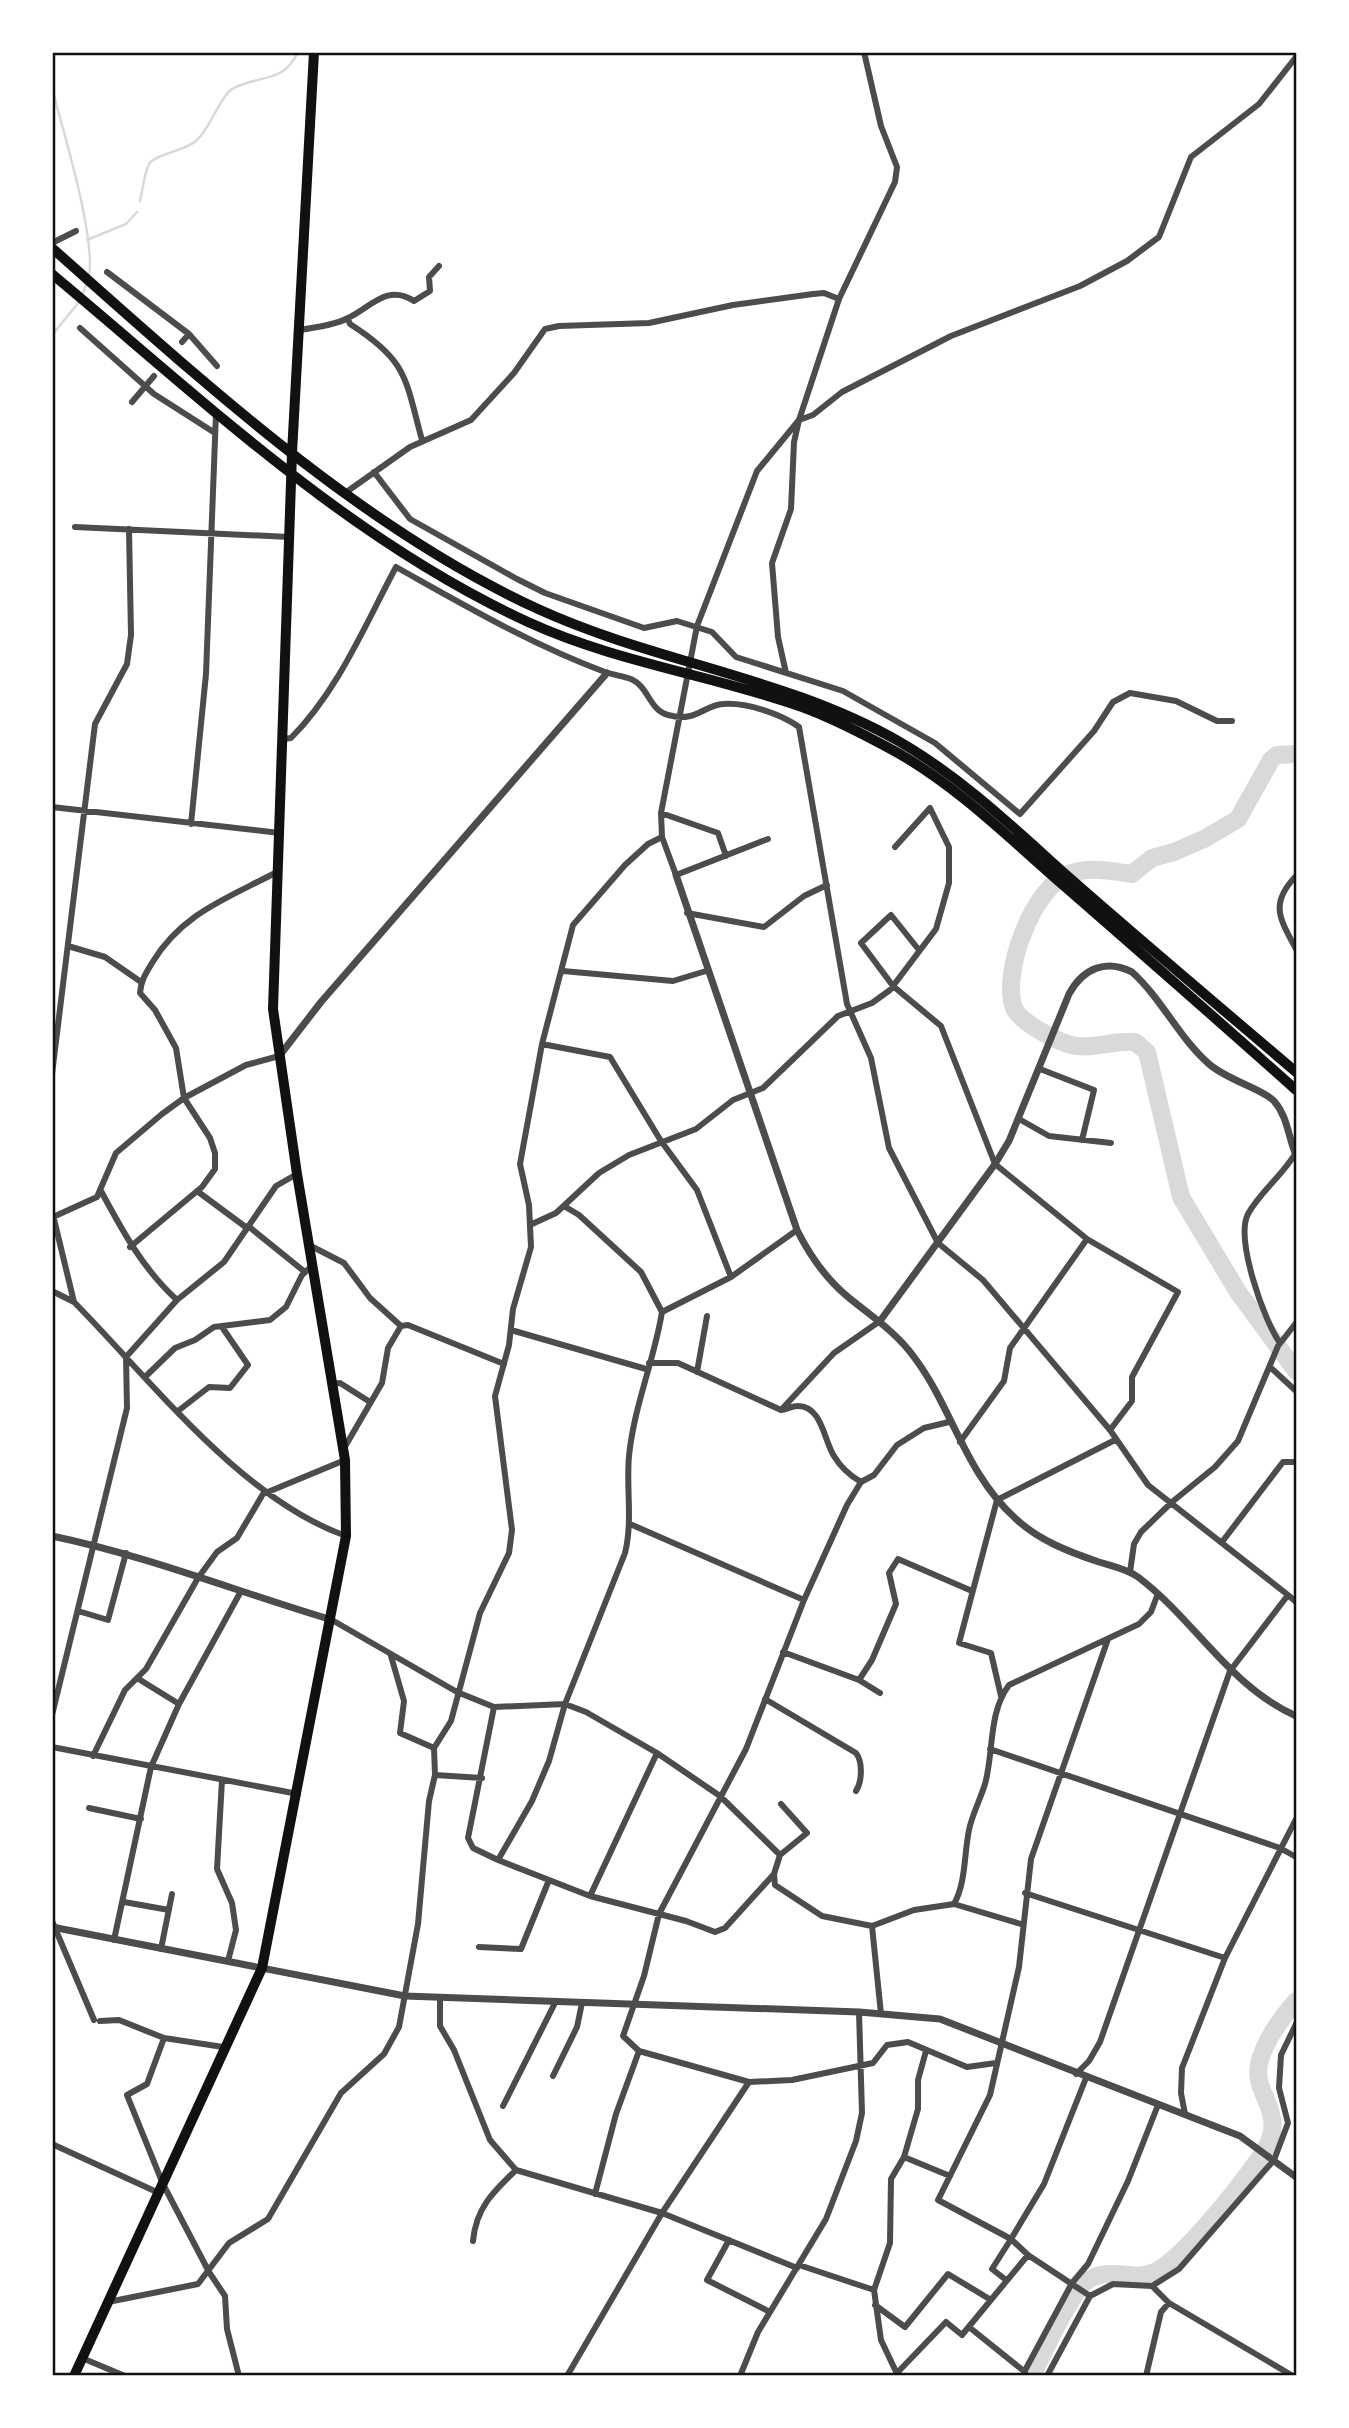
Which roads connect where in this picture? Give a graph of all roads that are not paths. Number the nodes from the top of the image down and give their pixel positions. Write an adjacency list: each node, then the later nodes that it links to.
1 (864, 52): 9 (street)
2 (314, 55): 12 (main road)
3 (1297, 57): 20 (street)
4 (76, 230): 5 (street)
5 (52, 246): 23 (main road)
6 (439, 266): 10 (street)
7 (107, 272): 13 (street)
8 (52, 274): 19 (main road)
9 (839, 299): 20 (street); 22 (street)
10 (348, 319): 12 (street); 22 (street)
11 (80, 328): 17 (street)
12 (298, 330): 23 (main road)
13 (188, 334): 14 (street); 15 (street)
14 (182, 342)
15 (217, 366)
16 (154, 376): 17 (street)
17 (146, 386): 18 (street); 21 (street)
18 (132, 402)
19 (216, 412): 21 (street); 24 (main road)
20 (799, 420): 31 (street); 34 (street)
21 (215, 433): 29 (street)
22 (422, 440): 25 (street)
23 (292, 453): 24 (main road); 26 (main road)
24 (291, 471): 30 (main road); 35 (main road)
25 (374, 472): 26 (street); 31 (street)
26 (345, 492): 32 (main road)
27 (75, 527): 28 (street)
28 (129, 530): 29 (street); 40 (street)
29 (210, 532): 30 (street); 42 (street)
30 (289, 537): 38 (main road)
31 (696, 626): 32 (street); 34 (street)
32 (690, 662): 35 (street); 66 (main road)
33 (607, 673): 36 (street); 38 (street); 64 (street)
34 (786, 673): 37 (street)
35 (686, 675): 36 (street); 68 (main road)
36 (678, 718): 41 (street); 51 (street)
37 (1232, 722)
38 (284, 739): 43 (main road)
39 (52, 807): 40 (street)
40 (87, 811): 42 (street); 53 (street)
41 (662, 813): 44 (street); 47 (street)
42 (191, 824): 43 (street)
43 (280, 832): 48 (main road)
44 (662, 836): 49 (street); 56 (street)
45 (768, 839): 47 (street)
46 (895, 847): 55 (street)
47 (726, 856): 49 (street)
48 (277, 872): 58 (street); 64 (main road)
49 (676, 875): 52 (street)
50 (1297, 876): 54 (street)
51 (827, 885): 52 (street); 62 (street)
52 (687, 913): 57 (street)
53 (68, 946): 58 (street); 60 (street)
54 (1297, 949)
55 (919, 950): 61 (street); 61 (street)
56 (563, 971): 57 (street); 63 (street)
57 (706, 971): 69 (street)
58 (141, 982): 70 (street)
59 (52, 984): 60 (street)
60 (63, 985): 67 (street)
61 (893, 986): 62 (street); 76 (street)
62 (850, 1010): 69 (street); 86 (street)
63 (542, 1044): 73 (street); 82 (street)
64 (279, 1056): 70 (street); 77 (main road)
65 (1041, 1069): 71 (street); 72 (street); 75 (street)
66 (1297, 1072)
67 (52, 1074)
68 (1297, 1090)
69 (748, 1092): 73 (street); 84 (street)
70 (184, 1098): 78 (street); 79 (street)
71 (1019, 1119): 72 (street); 76 (street)
72 (1082, 1140): 74 (street)
73 (661, 1141): 80 (street); 90 (street)
74 (1111, 1143)
75 (1296, 1155): 102 (street)
76 (995, 1164): 85 (street); 86 (street)
77 (297, 1174): 83 (street); 87 (main road)
78 (101, 1191): 81 (street); 88 (street)
79 (197, 1191): 83 (street); 88 (street)
80 (564, 1206): 82 (street); 94 (street)
81 (53, 1216): 93 (street)
82 (530, 1225): 101 (street)
83 (248, 1227): 89 (street); 92 (street)
84 (797, 1230): 90 (street); 96 (street)
85 (1087, 1239): 100 (street); 115 (street)
86 (937, 1243): 96 (street); 100 (street)
87 (309, 1245): 89 (main road); 98 (street)
88 (130, 1247): 92 (street)
89 (309, 1268): 99 (street); 109 (main road)
90 (731, 1277): 94 (street)
91 (52, 1291): 93 (street)
92 (177, 1300): 103 (street)
93 (74, 1302): 103 (street)
94 (662, 1312): 106 (street)
95 (706, 1316): 107 (street)
96 (880, 1321): 112 (street); 114 (street)
97 (1297, 1322): 102 (street)
98 (401, 1326): 104 (street); 111 (street)
99 (222, 1327): 108 (street); 113 (street)
100 (1024, 1328): 115 (street); 117 (street)
101 (511, 1330): 104 (street); 106 (street)
102 (1279, 1344): 105 (street)
103 (126, 1357): 108 (street); 128 (street)
104 (504, 1364): 146 (street)
105 (1271, 1365): 110 (street); 123 (street)
106 (648, 1366): 107 (street); 124 (street)
107 (697, 1373): 112 (street)
108 (145, 1377): 113 (street)
109 (332, 1384): 111 (street); 118 (main road)
110 (1297, 1391)
111 (370, 1402): 118 (street)
112 (781, 1410): 120 (street)
113 (178, 1411): 121 (street)
114 (948, 1422): 117 (street); 120 (street)
115 (1110, 1430): 116 (street)
116 (1115, 1440): 122 (street); 123 (street)
117 (960, 1442): 122 (street)
118 (344, 1455): 121 (street); 126 (main road)
119 (1297, 1462): 127 (street)
120 (861, 1482): 136 (street)
121 (267, 1492): 126 (street); 131 (street)
122 (997, 1500): 130 (street); 132 (street)
123 (1172, 1502): 127 (street); 130 (street)
124 (629, 1524): 136 (street); 151 (street)
125 (52, 1535): 128 (street)
126 (346, 1536): 139 (main road)
127 (1222, 1542): 134 (street)
128 (94, 1545): 129 (street); 138 (street)
129 (126, 1553): 131 (street); 138 (street)
130 (1130, 1572): 135 (street)
131 (198, 1578): 133 (street); 144 (street)
132 (972, 1591): 145 (street); 148 (street)
133 (240, 1593): 139 (street); 150 (street)
134 (1288, 1595): 137 (street); 143 (street)
135 (1157, 1596): 140 (street); 143 (street)
136 (804, 1600): 141 (street)
137 (1297, 1602)
138 (78, 1611): 153 (street)
139 (332, 1620): 142 (street); 166 (main road)
140 (1108, 1639): 148 (street); 161 (street)
141 (783, 1652): 145 (street); 149 (street)
142 (391, 1656): 146 (street); 156 (street)
143 (1230, 1671): 154 (street); 170 (street)
144 (137, 1678): 150 (street); 159 (street)
145 (859, 1680): 147 (street)
146 (457, 1692): 152 (street); 156 (street)
147 (880, 1693)
148 (1001, 1696): 157 (street)
149 (765, 1699): 165 (street); 167 (street)
150 (179, 1704): 160 (street)
151 (565, 1704): 152 (street); 158 (street); 176 (street)
152 (494, 1707): 163 (street)
153 (52, 1715)
154 (1297, 1716)
155 (52, 1747): 159 (street)
156 (434, 1748): 162 (street)
157 (990, 1749): 161 (street); 183 (street)
158 (657, 1753): 167 (street); 181 (street)
159 (93, 1756): 160 (street)
160 (151, 1767): 164 (street); 171 (street)
161 (1059, 1774): 170 (street); 179 (street)
162 (435, 1775): 163 (street); 196 (street)
163 (482, 1778): 176 (street)
164 (222, 1780): 166 (street); 194 (street)
165 (856, 1791)
166 (298, 1794): 195 (main road)
167 (720, 1796): 174 (street); 185 (street)
168 (781, 1804): 174 (street)
169 (89, 1808): 171 (street)
170 (1180, 1815): 173 (street); 189 (street)
171 (141, 1819): 182 (street)
172 (1297, 1819): 173 (street)
173 (1280, 1849): 175 (street); 193 (street)
174 (780, 1855): 177 (street)
175 (1297, 1857)
176 (498, 1860): 178 (street)
177 (774, 1874): 185 (street); 188 (street)
178 (549, 1880): 181 (street); 191 (street)
179 (1025, 1893): 186 (street); 189 (street)
180 (172, 1894): 184 (street)
181 (590, 1896): 185 (street)
182 (124, 1902): 184 (street); 190 (street)
183 (954, 1904): 186 (street); 188 (street)
184 (169, 1910): 192 (street)
185 (659, 1914): 200 (street)
186 (1021, 1924): 205 (street)
187 (53, 1925): 190 (street); 204 (street)
188 (872, 1926): 202 (street)
189 (1140, 1930): 193 (street); 211 (street)
190 (114, 1940): 192 (street)
191 (479, 1947)
192 (161, 1949): 194 (street)
193 (1225, 1958): 217 (street)
194 (228, 1961): 195 (street)
195 (262, 1968): 196 (street); 206 (main road)
196 (405, 1996): 197 (street); 234 (street)
197 (440, 1997): 198 (street); 223 (street)
198 (556, 2001): 199 (street); 216 (street)
199 (582, 2003): 200 (street); 212 (street)
200 (634, 2005): 201 (street); 208 (street)
201 (859, 2012): 202 (street); 210 (street)
202 (881, 2014): 205 (street)
203 (1297, 2024): 218 (street)
204 (164, 2038): 206 (street); 226 (street)
205 (1001, 2043): 209 (street); 211 (street)
206 (223, 2047): 226 (main road)
207 (926, 2051): 209 (street); 210 (street); 221 (street)
208 (639, 2052): 214 (street); 227 (street)
209 (996, 2063): 224 (street)
210 (861, 2064): 214 (street); 233 (street)
211 (1076, 2074): 213 (street)
212 (553, 2076)
213 (1086, 2078): 215 (street); 229 (street)
214 (749, 2082): 228 (street)
215 (1158, 2105): 217 (street); 236 (street)
216 (503, 2106)
217 (1185, 2115): 222 (street)
218 (1288, 2123): 219 (street); 222 (street)
219 (1297, 2125)
220 (52, 2144): 226 (street)
221 (904, 2157): 224 (street); 238 (street)
222 (1273, 2158): 225 (street); 237 (street)
223 (516, 2170): 227 (street); 231 (street)
224 (950, 2176): 229 (street)
225 (1297, 2177)
226 (161, 2188): 234 (street); 241 (main road)
227 (595, 2194): 228 (street)
228 (662, 2213): 230 (street); 252 (street)
229 (1012, 2239): 232 (street); 235 (street)
230 (729, 2240): 233 (street); 244 (street)
231 (472, 2241)
232 (1028, 2255): 235 (street); 236 (street)
233 (798, 2267): 238 (street); 244 (street)
234 (209, 2272): 241 (street); 251 (street)
235 (1006, 2280): 240 (street)
236 (1072, 2283): 239 (street); 248 (street)
237 (1152, 2286): 239 (street); 242 (street)
238 (874, 2290): 243 (street)
239 (1089, 2295): 254 (street)
240 (990, 2300): 243 (street); 245 (street)
241 (107, 2302): 246 (main road)
242 (1169, 2303): 255 (street); 256 (street)
243 (874, 2304): 247 (street)
244 (770, 2312): 253 (street)
245 (969, 2327): 247 (street); 248 (street)
246 (82, 2358): 249 (main road); 250 (street)
247 (898, 2374)
248 (1023, 2374)
249 (74, 2375)
250 (125, 2375)
251 (239, 2375)
252 (567, 2375)
253 (740, 2375)
254 (1047, 2375)
255 (1146, 2375)
256 (1293, 2375)

